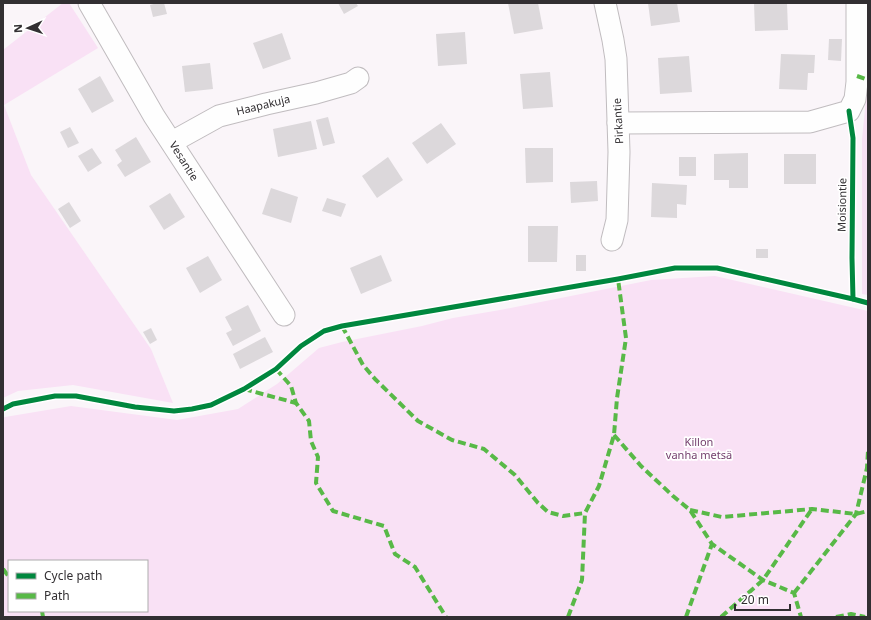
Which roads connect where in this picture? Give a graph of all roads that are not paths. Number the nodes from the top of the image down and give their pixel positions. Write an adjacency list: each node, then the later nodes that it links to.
1 (89, 3): 6 (street, Vesantie)
2 (605, 3): 5 (street, Pirkantie)
3 (857, 3): 5 (street)
4 (358, 78): 6 (street, Haapakuja)
5 (618, 123): 7 (street, Pirkantie)
6 (172, 142): 8 (street, Vesantie)
7 (612, 240)
8 (284, 315)

